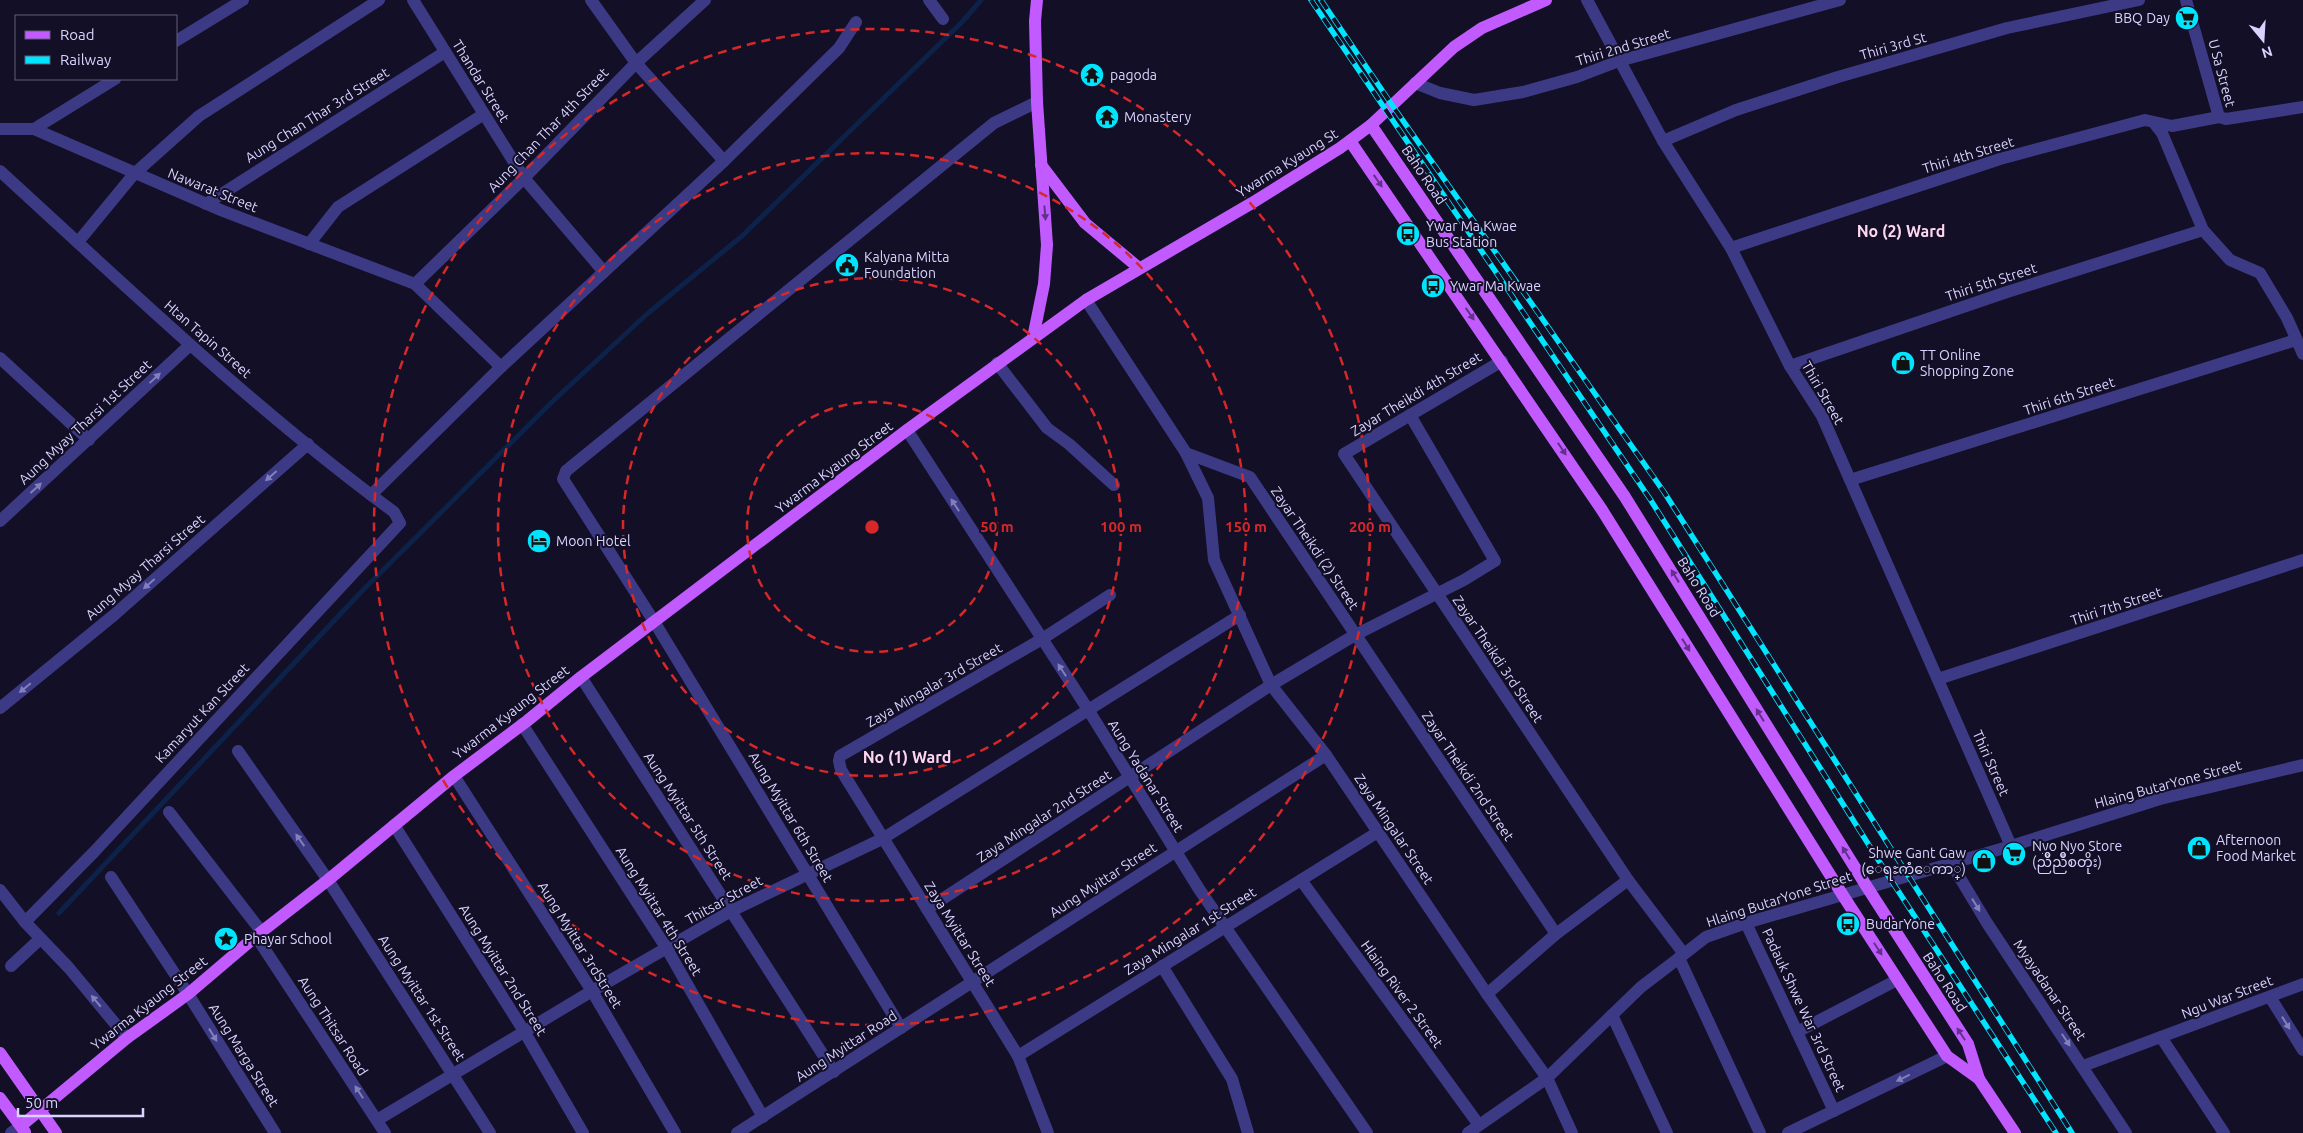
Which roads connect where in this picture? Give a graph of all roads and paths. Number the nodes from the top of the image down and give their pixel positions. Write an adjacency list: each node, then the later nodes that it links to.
1 (243, 0): 15 (street)
2 (379, 0): 34 (street)
3 (413, 0): 16 (street, Thandar Street)
4 (591, 0): 18 (street)
5 (705, 0): 18 (street, Aung Chan Thar 4th Street)
6 (928, 0): 13 (street)
7 (1037, 0): 21 (main road)
8 (1546, 0): 20 (main road, Ywarma Kyaung St)
9 (1587, 0): 17 (street, Thiri Street)
10 (1840, 0): 17 (street, Thiri 2nd Street)
11 (2139, 0): 30 (street, Thiri 3rd St)
12 (2186, 0): 24 (street, U Sa Street)
13 (943, 19)
14 (856, 22): 31 (street)
15 (178, 40)
16 (445, 52): 23 (street, Thandar Street); 36 (street, Aung Chan Thar 3rd Street)
17 (1619, 61): 20 (street, Thiri 2nd Street); 30 (street, Thiri Street)
18 (636, 62): 31 (street); 35 (street, Aung Chan Thar 4th Street)
19 (113, 80): 28 (street)
20 (1415, 83): 26 (main road, Ywarma Kyaung St)
21 (1037, 102): 32 (main road); 69 (street, Aung Myittar 6th Street)
22 (2303, 107): 24 (street, Thiri 4th Street)
23 (484, 114): 35 (street, Thandar Street); 39 (street)
24 (2223, 118): 25 (street, Thiri 4th Street)
25 (2155, 124): 37 (street); 40 (street, Thiri 4th Street)
26 (1371, 125): 29 (main road, Ywarma Kyaung St); 96 (main road, Baho Road, one-way to 26)
27 (0, 129): 28 (street, Nawarat Street)
28 (34, 129): 34 (street, Nawarat Street)
29 (1350, 141): 41 (main road, Ywarma Kyaung St); 50 (main road, Baho Road, one-way to 50)
30 (1663, 141): 40 (street, Thiri Street)
31 (724, 161): 42 (street)
32 (1040, 164): 41 (main road); 45 (main road, one-way to 45)
33 (0, 171): 38 (street, Htan Tapin Street)
34 (134, 174): 36 (street, Nawarat Street); 38 (street)
35 (524, 178): 42 (street, Thandar Street); 43 (street, Aung Chan Thar 4th Street)
36 (206, 204): 39 (street, Nawarat Street)
37 (2203, 230): 46 (street); 52 (street, Thiri 5th Street)
38 (78, 242): 47 (street, Htan Tapin Street)
39 (309, 244): 43 (street, Nawarat Street)
40 (1731, 248): 52 (street, Thiri Street)
41 (1138, 268): 44 (main road, Ywarma Kyaung St)
42 (604, 272): 53 (street)
43 (415, 284): 53 (street)
44 (1086, 300): 45 (main road, Ywarma Kyaung St); 58 (street, Zaya Mingalar Street)
45 (1033, 338): 51 (main road, Ywarma Kyaung Street)
46 (2296, 340): 48 (street); 60 (street, Thiri 6th Street)
47 (190, 345): 56 (street, Aung Myay Tharsi 1st Street, one-way to 47); 57 (street, Htan Tapin Street)
48 (2303, 354)
49 (0, 358): 56 (street)
50 (1502, 361): 54 (street, Zayar Theikdi 4th Street); 98 (main road, Baho Road, one-way to 98)
51 (997, 364): 55 (main road, Ywarma Kyaung Street); 61 (street)
52 (1790, 366): 60 (street, Thiri Street)
53 (501, 367): 62 (street)
54 (1410, 415): 59 (street, Zayar Theikdi 4th Street); 67 (street)
55 (907, 430): 69 (main road, Ywarma Kyaung Street); 71 (street, Aung Yadanar Street, one-way to 55)
56 (89, 440): 63 (street, Aung Myay Tharsi 1st Street, one-way to 56)
57 (308, 444): 62 (street, Htan Tapin Street); 75 (street, Aung Myay Tharsi Street, one-way to 75)
58 (1186, 453): 68 (street, Zaya Mingalar Street); 70 (street, Zayar Theikdi (2) Street)
59 (1344, 454): 67 (street, Zayar Theikdi 3rd Street)
60 (1850, 480): 73 (street, Thiri Street)
61 (1114, 485)
62 (371, 495): 64 (street, Htan Tapin Street)
63 (0, 521)
64 (400, 523): 101 (street, Kamaryut Kan Street)
65 (2303, 560): 73 (street, Thiri 7th Street)
66 (1110, 595): 71 (street, Zaya Mingalar 3rd Street)
67 (1437, 595): 70 (street); 95 (street, Zayar Theikdi 3rd Street)
68 (1240, 615): 74 (street, Zaya Mingalar Street); 76 (street)
69 (655, 622): 72 (main road, Ywarma Kyaung Street); 91 (street, Aung Myittar 6th Street)
70 (1355, 636): 74 (street, Zaya Mingalar 2nd Street); 105 (street, Zayar Theikdi 2nd Street)
71 (1042, 639): 76 (street, Aung Yadanar Street, one-way to 71); 80 (street, Zaya Mingalar 3rd Street)
72 (581, 677): 77 (main road, Ywarma Kyaung Street); 100 (street, Aung Myittar 5th Street)
73 (1938, 679): 88 (street, Thiri Street)
74 (1272, 685): 79 (street, Zaya Mingalar Street); 83 (street, Zaya Mingalar 2nd Street)
75 (0, 708)
76 (1089, 711): 83 (street, Aung Yadanar Street); 87 (street, Thitsar Street)
77 (522, 724): 82 (main road, Ywarma Kyaung Street); 107 (street, Aung Myittar 4th Street)
78 (238, 751): 93 (street, Aung Myittar 1st Street, one-way to 78)
79 (1326, 755): 86 (street, Zaya Mingalar Street); 89 (street, Aung Myittar Street)
80 (840, 756): 87 (street, Zaya Myittar Street)
81 (2303, 764): 88 (street, Hlaing ButarYone Street)
82 (454, 776): 85 (main road, Ywarma Kyaung Street); 114 (street, Aung Myittar 3rdStreet)
83 (1130, 778): 89 (street, Aung Yadanar Street); 99 (street, Zaya Mingalar 2nd Street)
84 (170, 812): 104 (street, Aung Thitsar Road)
85 (394, 825): 93 (main road, Ywarma Kyaung Street); 120 (street, Aung Myittar 2nd Street)
86 (1378, 832): 94 (street, Zaya Mingalar 1st Street); 116 (street, Zaya Mingalar Street)
87 (882, 839): 91 (street, Thitsar Street); 99 (street, Zaya Myittar Street)
88 (2011, 846): 90 (street, Hlaing ButarYone Street)
89 (1176, 852): 103 (street, Aung Yadanar Street); 112 (street, Aung Myittar Street)
90 (1951, 863): 96 (street, Hlaing ButarYone Street); 128 (street, Myayadanar Street, one-way to 128)
91 (807, 873): 100 (street, Thitsar Street); 119 (street, Aung Myittar 6th Street)
92 (111, 877): 115 (street, Aung Marga Street)
93 (328, 880): 104 (main road, Ywarma Kyaung Street); 130 (street, Aung Myittar 1st Street)
94 (1301, 880): 103 (street, Zaya Mingalar 1st Street); 138 (street, Hlaing River 2 Street)
95 (1628, 880): 105 (street); 108 (street, Zayar Theikdi 3rd Street)
96 (1867, 887): 98 (street, Hlaing ButarYone Street); 132 (main road, Baho Road, one-way to 96)
97 (0, 890): 101 (street)
98 (1842, 894): 102 (street, Hlaing ButarYone Street); 111 (main road, Baho Road, one-way to 111)
99 (927, 909): 112 (street, Zaya Myittar Street)
100 (731, 911): 107 (street, Thitsar Street); 129 (street, Aung Myittar 5th Street)
101 (25, 922): 106 (street)
102 (1746, 923): 108 (street, Hlaing ButarYone Street); 121 (street, Padauk Shwe War 3rd Street)
103 (1225, 927): 110 (street, Zaya Mingalar 1st Street); 149 (street, Aung Yadanar Street)
104 (258, 933): 115 (main road, Ywarma Kyaung Street); 137 (street, Aung Thitsar Road, one-way to 104)
105 (1556, 934): 116 (street)
106 (40, 939): 109 (street); 123 (street, one-way to 106)
107 (667, 949): 114 (street, Thitsar Street); 136 (street, Aung Myittar 4th Street)
108 (1681, 956): 118 (street, Hlaing ButarYone Street); 153 (street, Zayar Theikdi 3rd Street)
109 (11, 966)
110 (1162, 966): 126 (street, Zaya Mingalar 1st Street); 148 (street)
111 (1897, 980): 121 (street); 127 (main road, Baho Road)
112 (972, 982): 119 (street, Aung Myittar Road); 126 (street, Zaya Myittar Street)
113 (2303, 984): 117 (street, Ngu War Street)
114 (592, 991): 120 (street, Thitsar Street); 145 (street, Aung Myittar 3rdStreet)
115 (188, 994): 123 (main road, Ywarma Kyaung Street); 141 (street, Aung Marga Street, one-way to 141)
116 (1488, 994): 131 (street)
117 (2270, 996): 122 (street, Ngu War Street); 124 (street, one-way to 124)
118 (1612, 1015): 131 (street, Hlaing ButarYone Street); 152 (street)
119 (901, 1028): 129 (street, Aung Myittar Road)
120 (524, 1031): 130 (street, Thitsar Street); 144 (street, Aung Myittar 2nd Street)
121 (1797, 1032): 135 (street, Padauk Shwe War 3rd Street)
122 (2161, 1037): 128 (street, Ngu War Street); 157 (street)
123 (127, 1038): 134 (main road, Ywarma Kyaung Street)
124 (2303, 1050)
125 (0, 1054): 134 (main road)
126 (1018, 1056): 147 (street, Zaya Myittar Street)
127 (1947, 1056): 132 (main road, Baho Road); 135 (street, one-way to 135)
128 (2083, 1066): 156 (street, Myayadanar Street)
129 (834, 1072): 136 (street, Aung Myittar Road)
130 (453, 1074): 137 (street, Thitsar Street); 143 (street, Aung Myittar 1st Street)
131 (1547, 1078): 138 (street, Hlaing ButarYone Street); 151 (street)
132 (1979, 1079): 155 (main road, Baho Road)
133 (0, 1098): 139 (main road)
134 (42, 1110): 139 (main road, Ywarma Kyaung Street); 140 (main road)
135 (1834, 1111): 154 (street)
136 (763, 1117): 146 (street, Aung Myittar Road)
137 (377, 1120): 142 (street, Aung Thitsar Road)
138 (1479, 1125): 150 (street, Hlaing ButarYone Street)
139 (19, 1131)
140 (56, 1133)
141 (274, 1133)
142 (385, 1133)
143 (490, 1133)
144 (583, 1133)
145 (675, 1133)
146 (737, 1133)
147 (1048, 1133)
148 (1248, 1133)
149 (1367, 1133)
150 (1468, 1133)
151 (1572, 1133)
152 (1667, 1133)
153 (1760, 1133)
154 (1788, 1133)
155 (2014, 1133)
156 (2126, 1133)
157 (2224, 1133)

